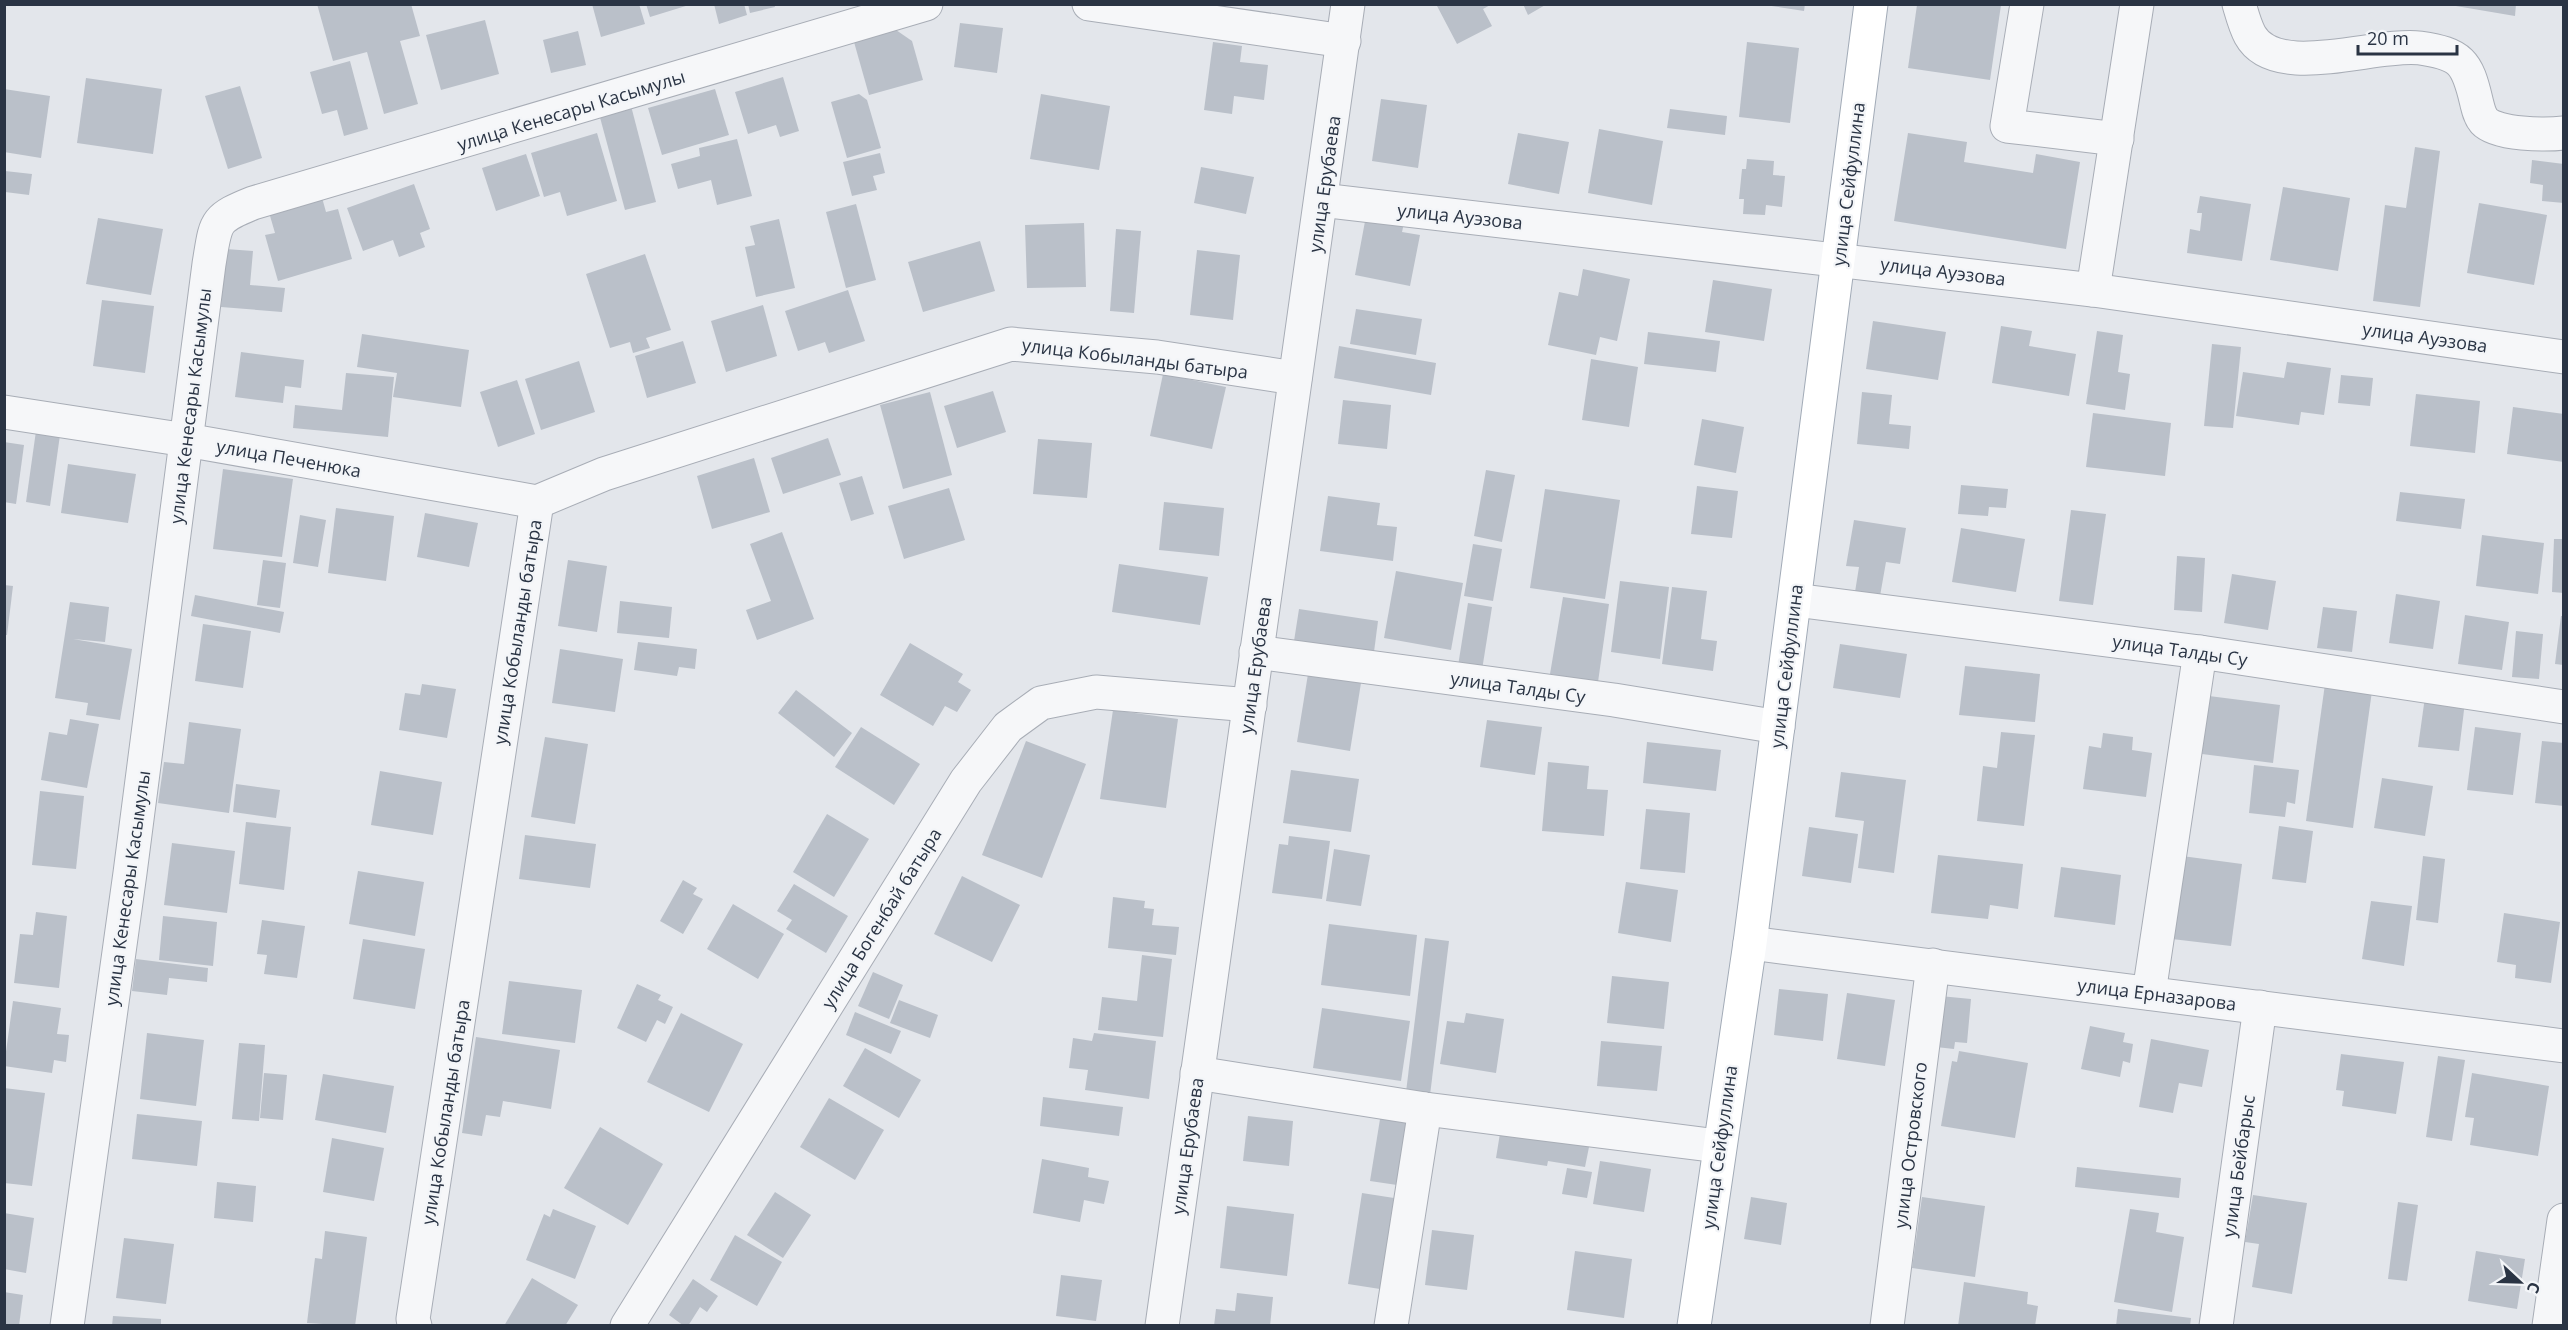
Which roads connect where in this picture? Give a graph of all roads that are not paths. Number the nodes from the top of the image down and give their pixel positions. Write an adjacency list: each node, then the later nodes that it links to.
1 (926, 4): 17 (street, улица Кенесары Касымулы)
2 (1089, 4): 8 (street)
3 (1348, 4): 8 (street, улица Ерубаева)
4 (1870, 4): 12 (main road, улица Сейфуллина)
5 (2027, 4): 10 (street)
6 (2137, 4): 10 (street)
7 (2239, 4): 9 (street)
8 (1344, 41): 11 (street, улица Ерубаева)
9 (2564, 133)
10 (2116, 139): 13 (street)
11 (1321, 200): 12 (street, улица Ауэзова); 15 (street, улица Ерубаева)
12 (1838, 259): 13 (street, улица Ауэзова); 19 (main road, улица Сейфуллина)
13 (2093, 290): 14 (street, улица Ауэзова)
14 (2564, 357)
15 (1295, 378): 18 (street, улица Кобыланды батыра); 20 (street, улица Ерубаева)
16 (4, 412): 17 (street, улица Печенюка)
17 (186, 440): 18 (street, улица Печенюка); 34 (street, улица Кенесары Касымулы)
18 (537, 502): 35 (street, улица Кобыланды батыра)
19 (1795, 600): 21 (street, улица Талды Су); 24 (main road, улица Сейфуллина)
20 (1256, 652): 22 (street, улица Ерубаева); 24 (street, улица Талды Су)
21 (2200, 652): 23 (street, улица Талды Су); 27 (street)
22 (1250, 705): 30 (street, улица Ерубаева); 36 (street, улица Богенбай батыра)
23 (2564, 707)
24 (1778, 727): 25 (main road, улица Сейфуллина)
25 (1750, 943): 26 (street, улица Ерназарова); 32 (main road, улица Сейфуллина)
26 (1932, 965): 27 (street, улица Ерназарова); 40 (street, улица Островского)
27 (2150, 993): 28 (street, улица Ерназарова)
28 (2260, 1007): 29 (street, улица Ерназарова); 41 (street, улица Бейбарыс)
29 (2564, 1046)
30 (1197, 1073): 31 (street); 37 (street, улица Ерубаева)
31 (1425, 1109): 32 (street); 38 (street)
32 (1719, 1146): 39 (main road, улица Сейфуллина)
33 (2564, 1220): 42 (street)
34 (67, 1326)
35 (415, 1326)
36 (627, 1326)
37 (1162, 1326)
38 (1391, 1326)
39 (1694, 1326)
40 (1887, 1326)
41 (2216, 1326)
42 (2549, 1326)

